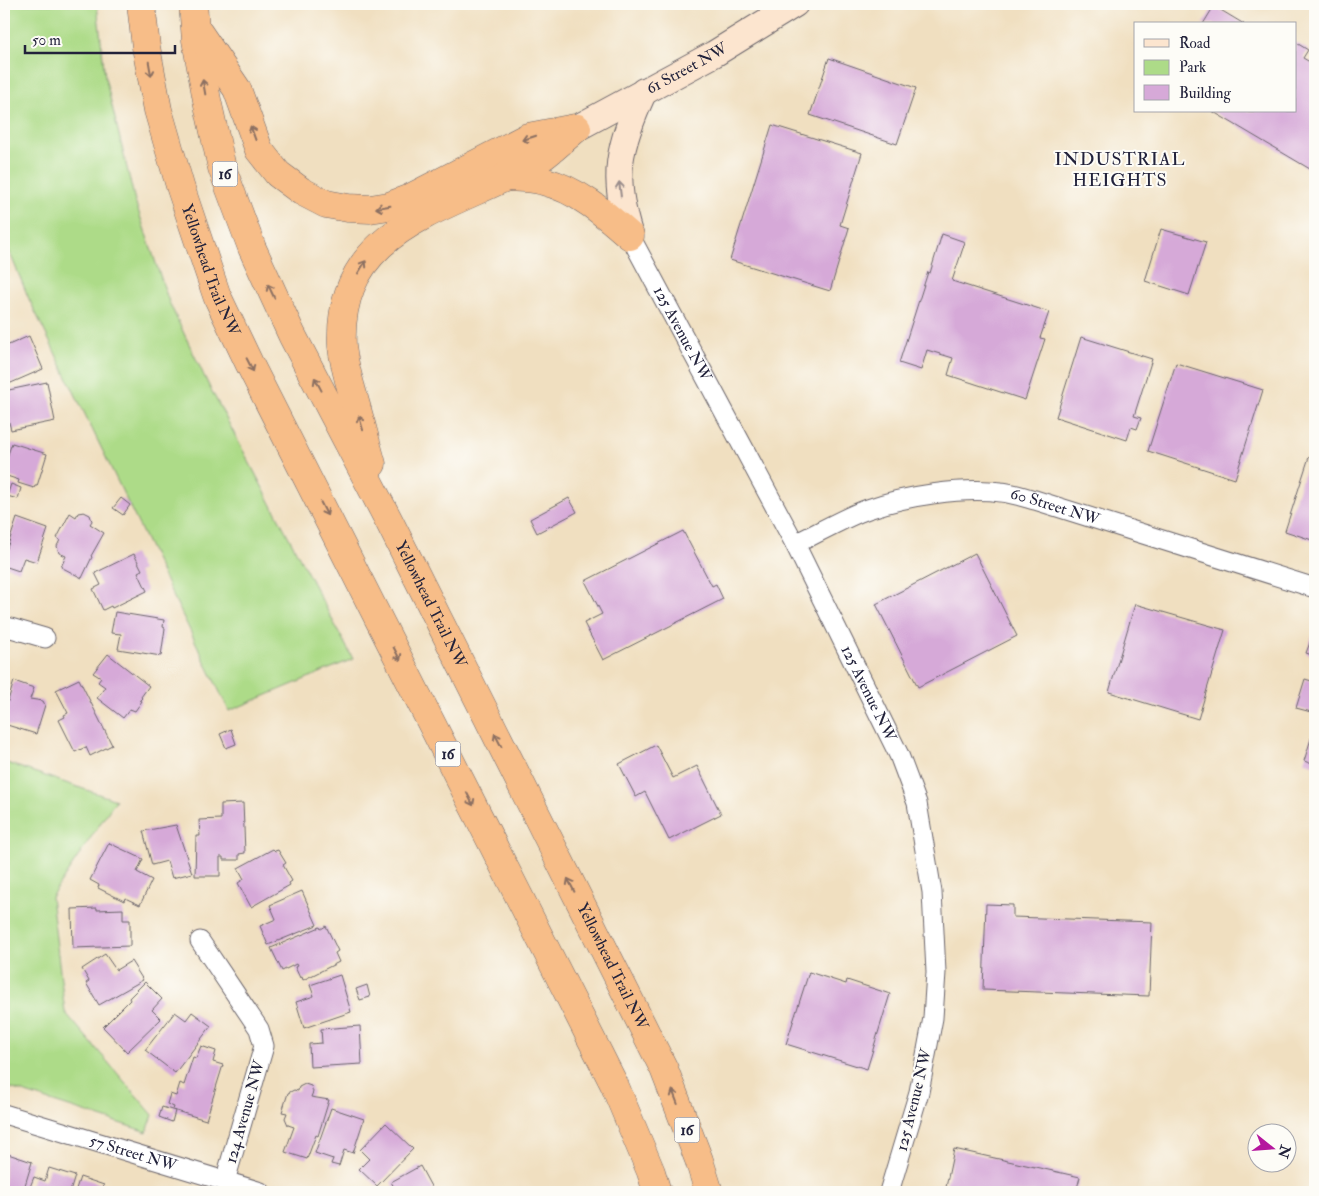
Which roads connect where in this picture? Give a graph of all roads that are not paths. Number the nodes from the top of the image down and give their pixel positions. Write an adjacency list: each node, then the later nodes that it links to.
1 (141, 4): 17 (highway, Yellowhead Trail NW / 16, one-way to 17)
2 (794, 4): 4 (street, 61 Street NW)
3 (194, 16): 5 (highway, one-way to 3); 8 (highway, Yellowhead Trail NW / 16, one-way to 3)
4 (644, 91): 5 (street, 61 Street NW); 7 (street, one-way to 4)
5 (576, 128): 6 (highway)
6 (504, 177): 7 (highway); 8 (highway, one-way to 6)
7 (630, 236): 9 (street, 125 Avenue NW)
8 (388, 521): 18 (highway, Yellowhead Trail NW / 16, one-way to 8)
9 (796, 544): 10 (street, 60 Street NW); 19 (street, 125 Avenue NW)
10 (1315, 588)
11 (4, 626): 12 (street)
12 (45, 638)
13 (200, 941): 15 (street, 124 Avenue NW)
14 (4, 1114): 15 (street, 57 Street NW)
15 (225, 1181): 16 (street, 57 Street NW)
16 (261, 1192)
17 (657, 1192)
18 (709, 1192)
19 (889, 1192)

